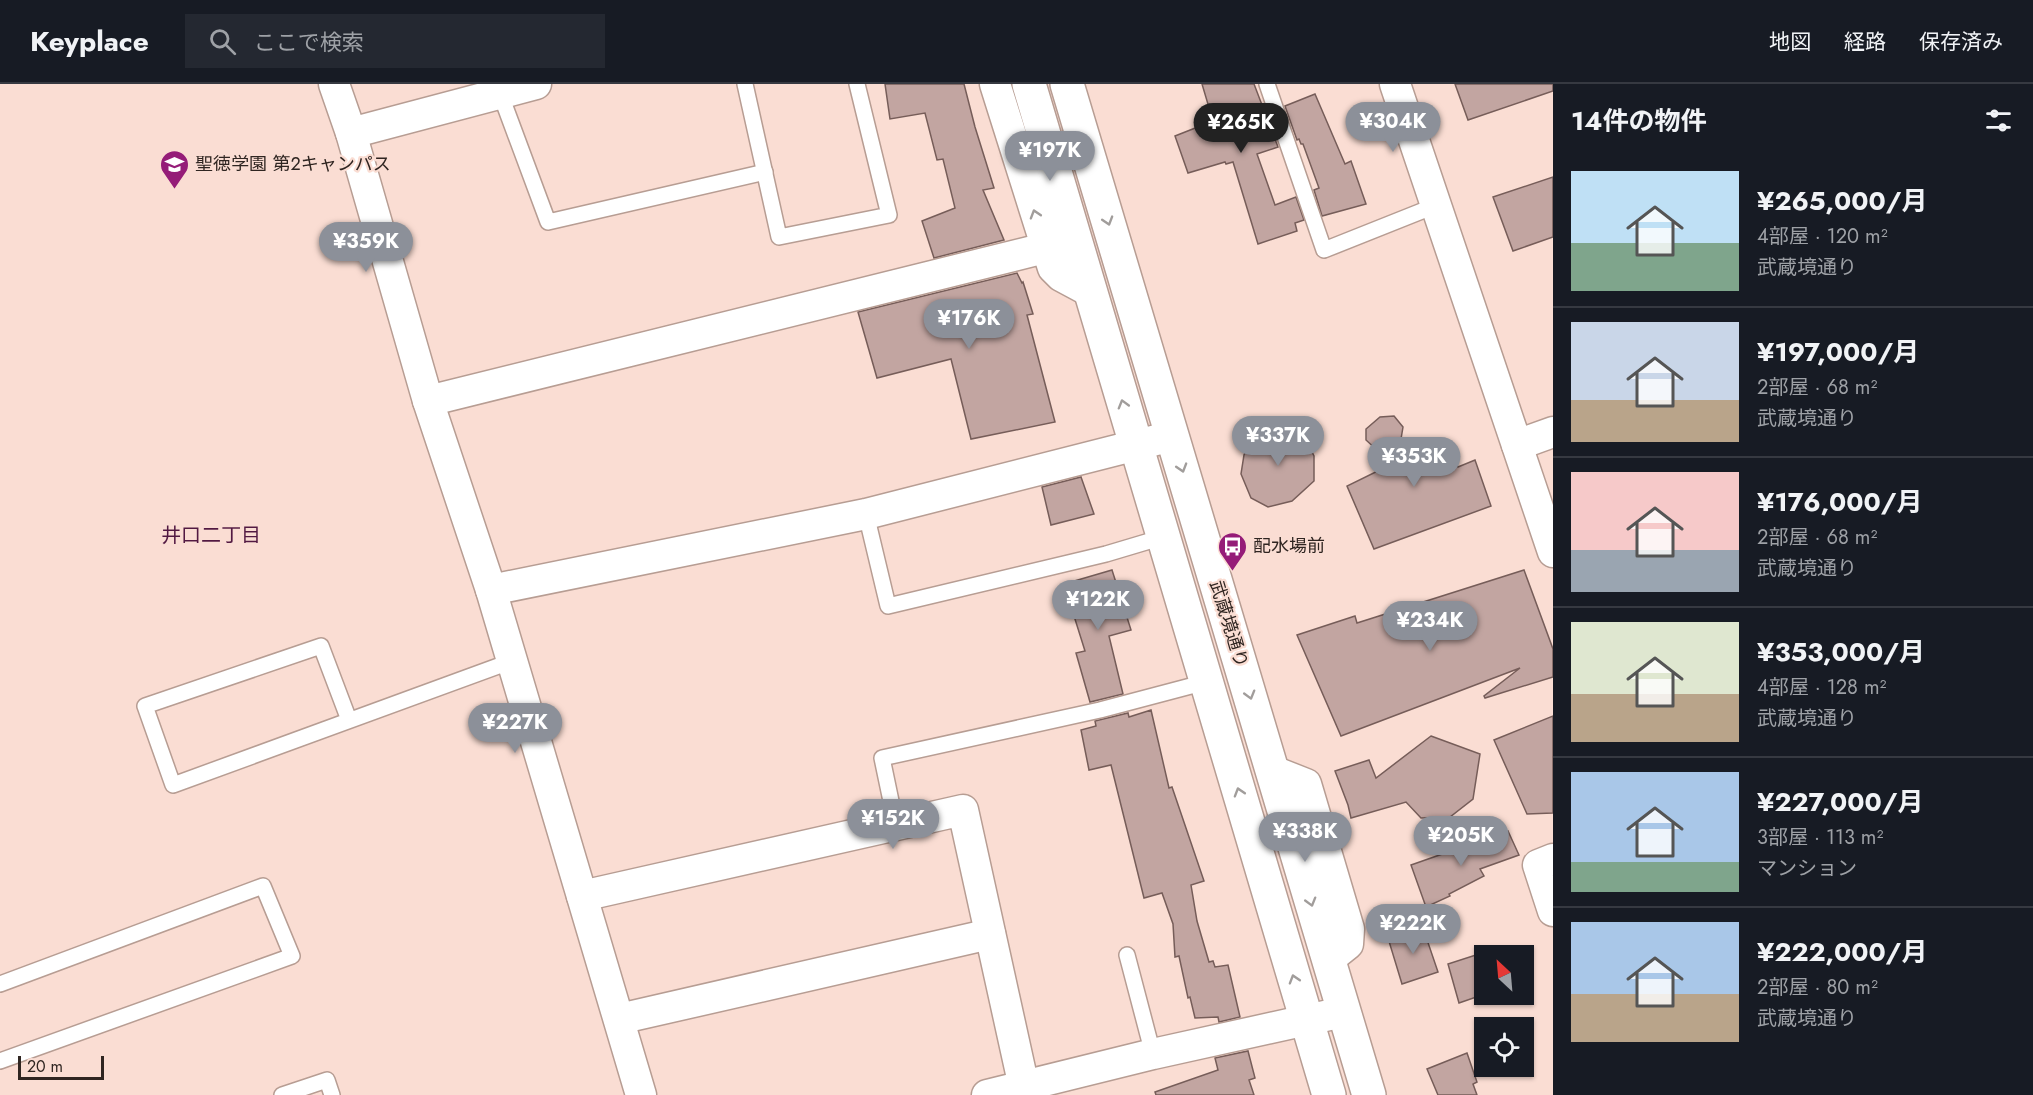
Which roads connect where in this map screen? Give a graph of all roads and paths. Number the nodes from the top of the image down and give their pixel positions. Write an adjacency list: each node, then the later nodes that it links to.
1 (334, 84): 11 (street)
2 (536, 84): 10 (street)
3 (745, 84): 12 (lane)
4 (857, 84): 12 (lane)
5 (995, 84): 14 (street, one-way to 5)
6 (1029, 84): 15 (main road)
7 (1067, 84): 18 (main road, 武蔵境通り, one-way to 18)
8 (1267, 84): 13 (lane)
9 (1395, 84): 13 (street)
10 (500, 93): 11 (street); 12 (lane)
11 (351, 133): 16 (street)
12 (765, 172)
13 (1437, 205): 19 (street)
14 (1045, 248): 15 (street); 16 (street)
15 (1089, 291): 20 (main road, one-way to 15)
16 (428, 400): 25 (street)
17 (1553, 432): 19 (street)
18 (1172, 436): 20 (street); 23 (main road, 武蔵境通り, one-way to 23)
19 (1517, 445): 24 (street)
20 (1135, 446): 21 (street); 22 (main road)
21 (866, 514): 22 (lane); 25 (street)
22 (1163, 537): 26 (main road)
23 (1206, 549): 26 (main road); 37 (main road, 武蔵境通り, one-way to 37)
24 (1553, 552)
25 (491, 590): 27 (street)
26 (1194, 641): 28 (main road)
27 (512, 661): 29 (lane); 32 (street)
28 (1206, 682): 30 (lane); 39 (main road, one-way to 28)
29 (349, 720): 29 (lane)
30 (896, 825): 32 (street); 34 (street)
31 (1553, 859): 33 (street)
32 (582, 896): 38 (street)
33 (1553, 912)
34 (990, 934): 38 (street); 42 (street)
35 (1126, 955): 40 (lane)
36 (0, 984): 41 (lane)
37 (1343, 1012): 39 (street); 48 (main road, 武蔵境通り)
38 (619, 1019): 45 (street)
39 (1306, 1019): 40 (street); 47 (main road)
40 (1153, 1054): 42 (street)
41 (0, 1061)
42 (1024, 1087): 46 (street)
43 (282, 1095): 44 (lane)
44 (332, 1095)
45 (641, 1095)
46 (987, 1095)
47 (1329, 1095)
48 (1369, 1095)

